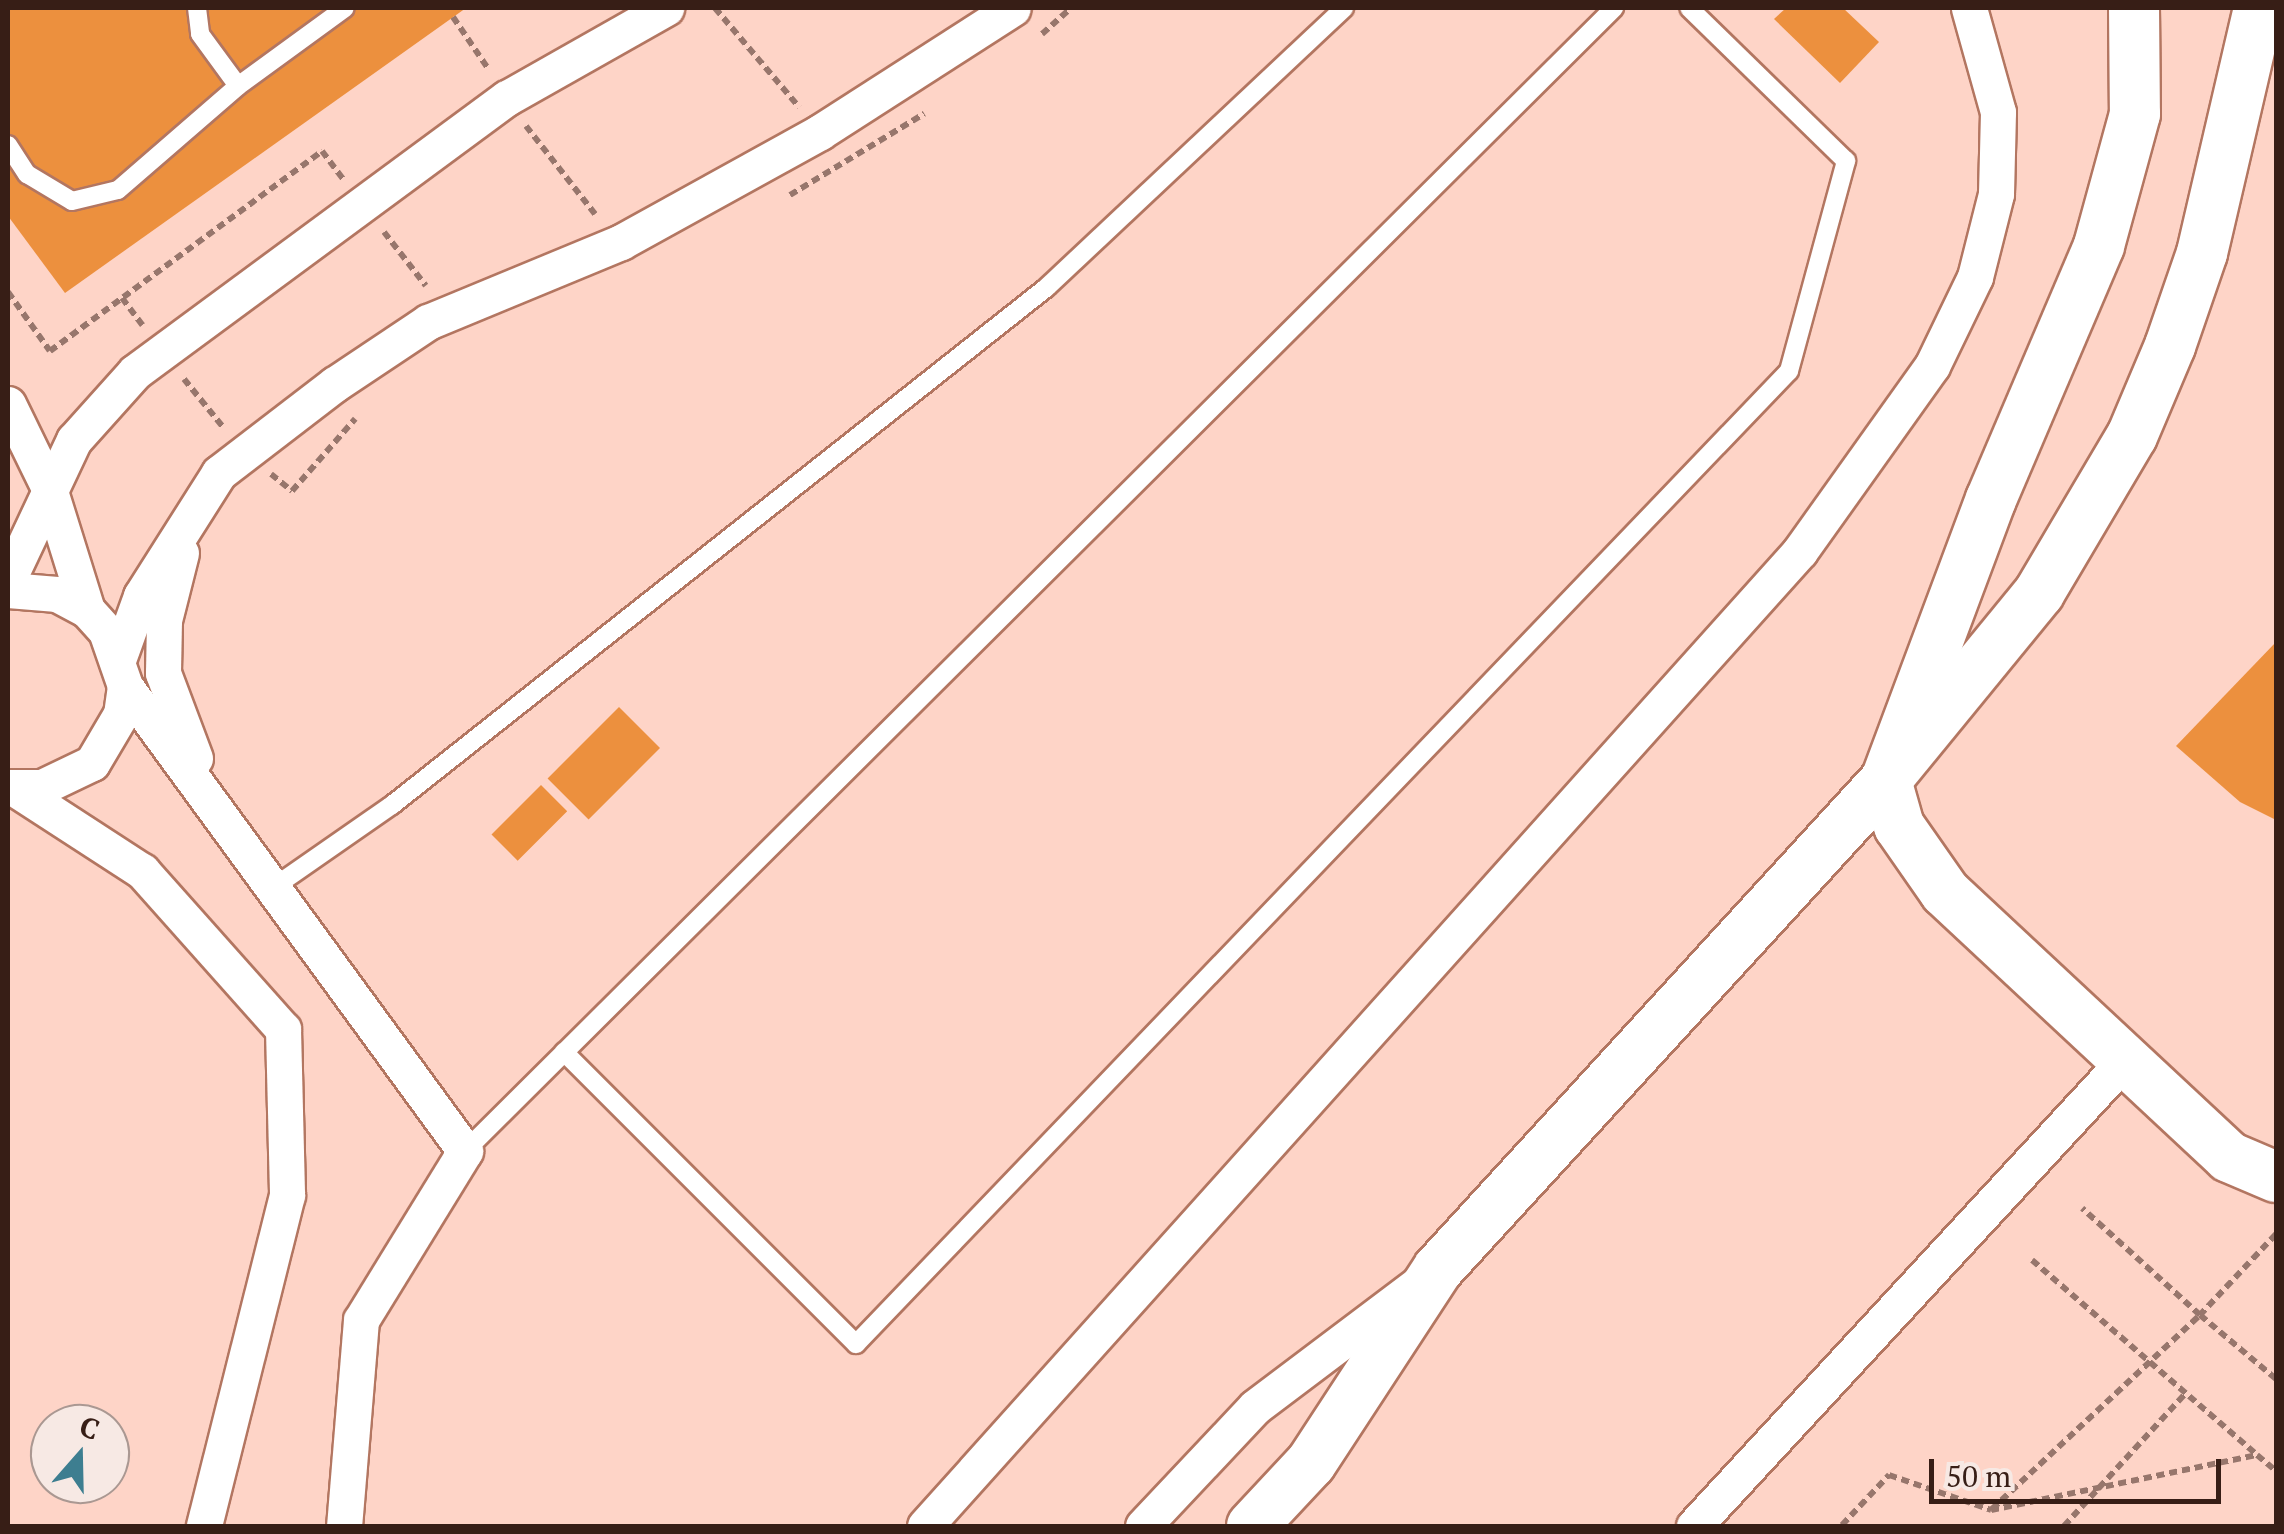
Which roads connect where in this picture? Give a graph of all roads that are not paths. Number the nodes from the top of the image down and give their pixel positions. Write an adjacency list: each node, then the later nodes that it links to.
1 (197, 8): 11 (lane)
2 (345, 8): 11 (lane)
3 (666, 8): 15 (street)
4 (1013, 8): 14 (street)
5 (1344, 8): 23 (lane)
6 (1614, 8): 24 (lane)
7 (1689, 8): 24 (lane)
8 (1970, 8): 31 (street)
9 (2134, 8): 20 (street)
10 (2256, 21): 20 (street)
11 (238, 86): 12 (lane)
12 (8, 145)
13 (8, 404): 15 (street)
14 (219, 474): 19 (street); 22 (street)
15 (49, 488): 16 (street); 18 (street)
16 (8, 580)
17 (8, 590): 18 (street)
18 (86, 610): 19 (street)
19 (122, 672): 21 (street); 22 (street)
20 (1886, 780): 25 (street); 28 (street)
21 (10, 787): 29 (street)
22 (222, 812): 23 (street)
23 (274, 887): 26 (street)
24 (564, 1052): 26 (lane)
25 (2124, 1061): 27 (street); 34 (street)
26 (465, 1150): 30 (street)
27 (2276, 1177)
28 (1438, 1269): 32 (street); 33 (street)
29 (204, 1526)
30 (344, 1526)
31 (925, 1526)
32 (1144, 1526)
33 (1252, 1526)
34 (1694, 1526)

